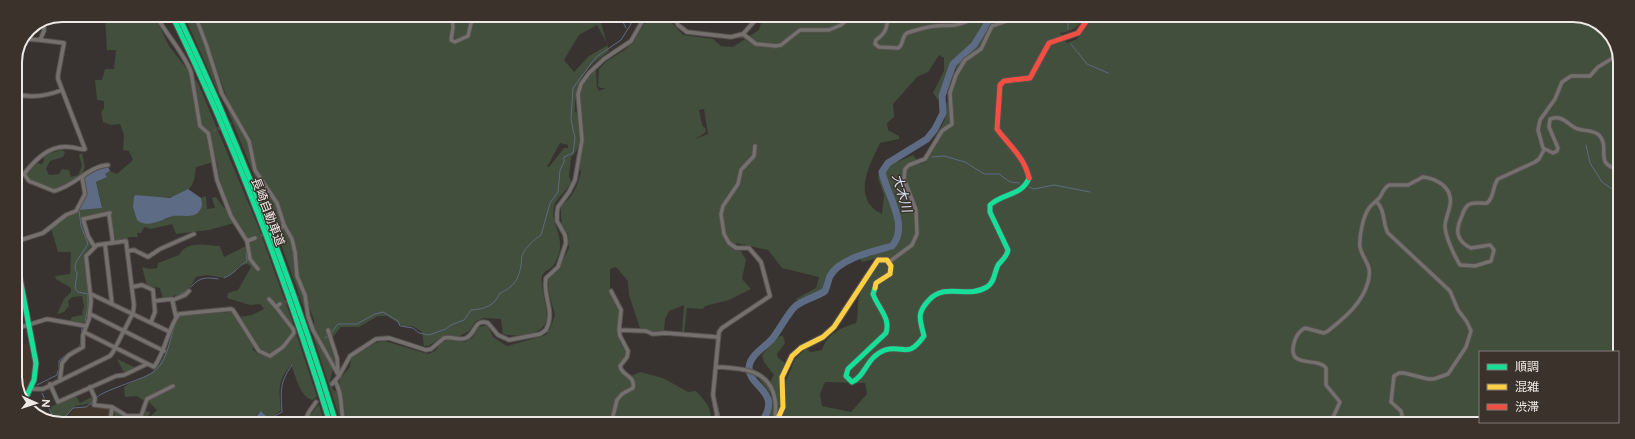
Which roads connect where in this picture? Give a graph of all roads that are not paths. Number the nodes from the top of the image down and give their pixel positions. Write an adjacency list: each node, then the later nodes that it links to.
1 (160, 22): 23 (street)
2 (175, 22): 84 (main road, 長崎自動車道)
3 (181, 22): 85 (main road, 長崎自動車道)
4 (198, 22): 31 (street)
5 (453, 22): 6 (street)
6 (471, 22)
7 (642, 22): 71 (street)
8 (677, 22): 16 (street)
9 (754, 22): 16 (street)
10 (845, 22): 16 (street)
11 (888, 22): 12 (street)
12 (966, 22)
13 (1004, 22): 41 (street)
14 (1086, 22): 41 (main road)
15 (44, 26): 18 (street)
16 (743, 34)
17 (30, 39): 18 (street)
18 (40, 40): 20 (street)
19 (1613, 58): 25 (street)
20 (62, 90): 21 (street); 28 (street)
21 (22, 96)
22 (213, 131): 23 (street)
23 (208, 133): 36 (street)
24 (755, 146): 66 (street)
25 (1544, 150): 27 (street); 30 (street)
26 (108, 165): 29 (street)
27 (1613, 168)
28 (24, 174): 29 (street)
29 (82, 177): 35 (street)
30 (1376, 201): 91 (street); 92 (street)
31 (284, 225): 32 (street); 71 (street)
32 (279, 229)
33 (194, 234): 40 (street)
34 (255, 238): 36 (street)
35 (22, 240)
36 (247, 241): 42 (street)
37 (113, 243): 38 (street); 39 (street); 40 (street)
38 (105, 244): 39 (street); 51 (street)
39 (94, 246): 47 (street)
40 (128, 251): 43 (street)
41 (889, 262): 90 (main road)
42 (258, 269)
43 (132, 287): 50 (street); 54 (street)
44 (22, 288): 58 (main road)
45 (190, 291): 49 (street)
46 (611, 291): 62 (street)
47 (91, 294): 51 (street); 55 (street)
48 (269, 298): 53 (street)
49 (173, 300): 50 (street); 56 (street)
50 (154, 301): 57 (street)
51 (112, 304): 54 (street)
52 (280, 304): 53 (street)
53 (276, 307): 56 (street)
54 (133, 313): 57 (street); 63 (street)
55 (90, 314): 59 (street); 63 (street)
56 (176, 317): 65 (street)
57 (151, 322): 65 (street)
58 (29, 325): 59 (street); 60 (street); 78 (main road)
59 (86, 326): 64 (street)
60 (22, 327)
61 (328, 330): 71 (street)
62 (619, 330): 66 (street); 87 (street)
63 (124, 331): 67 (street); 68 (street)
64 (84, 332): 67 (street); 72 (street)
65 (170, 332): 68 (street)
66 (717, 337): 70 (street)
67 (115, 349): 69 (street); 72 (street)
68 (164, 351): 69 (street)
69 (147, 364): 77 (street)
70 (716, 367): 88 (street); 89 (street)
71 (339, 376): 73 (street)
72 (60, 379): 74 (street)
73 (335, 381): 75 (street); 86 (street)
74 (50, 384): 77 (street); 78 (street)
75 (332, 384)
76 (173, 386): 81 (street)
77 (90, 387): 81 (street)
78 (32, 389): 79 (main road)
79 (27, 397)
80 (316, 402): 83 (street)
81 (112, 407): 82 (street)
82 (111, 417)
83 (307, 417)
84 (328, 417)
85 (334, 417)
86 (342, 417)
87 (613, 417)
88 (716, 417)
89 (776, 417)
90 (778, 417)
91 (1333, 417)
92 (1402, 417)

